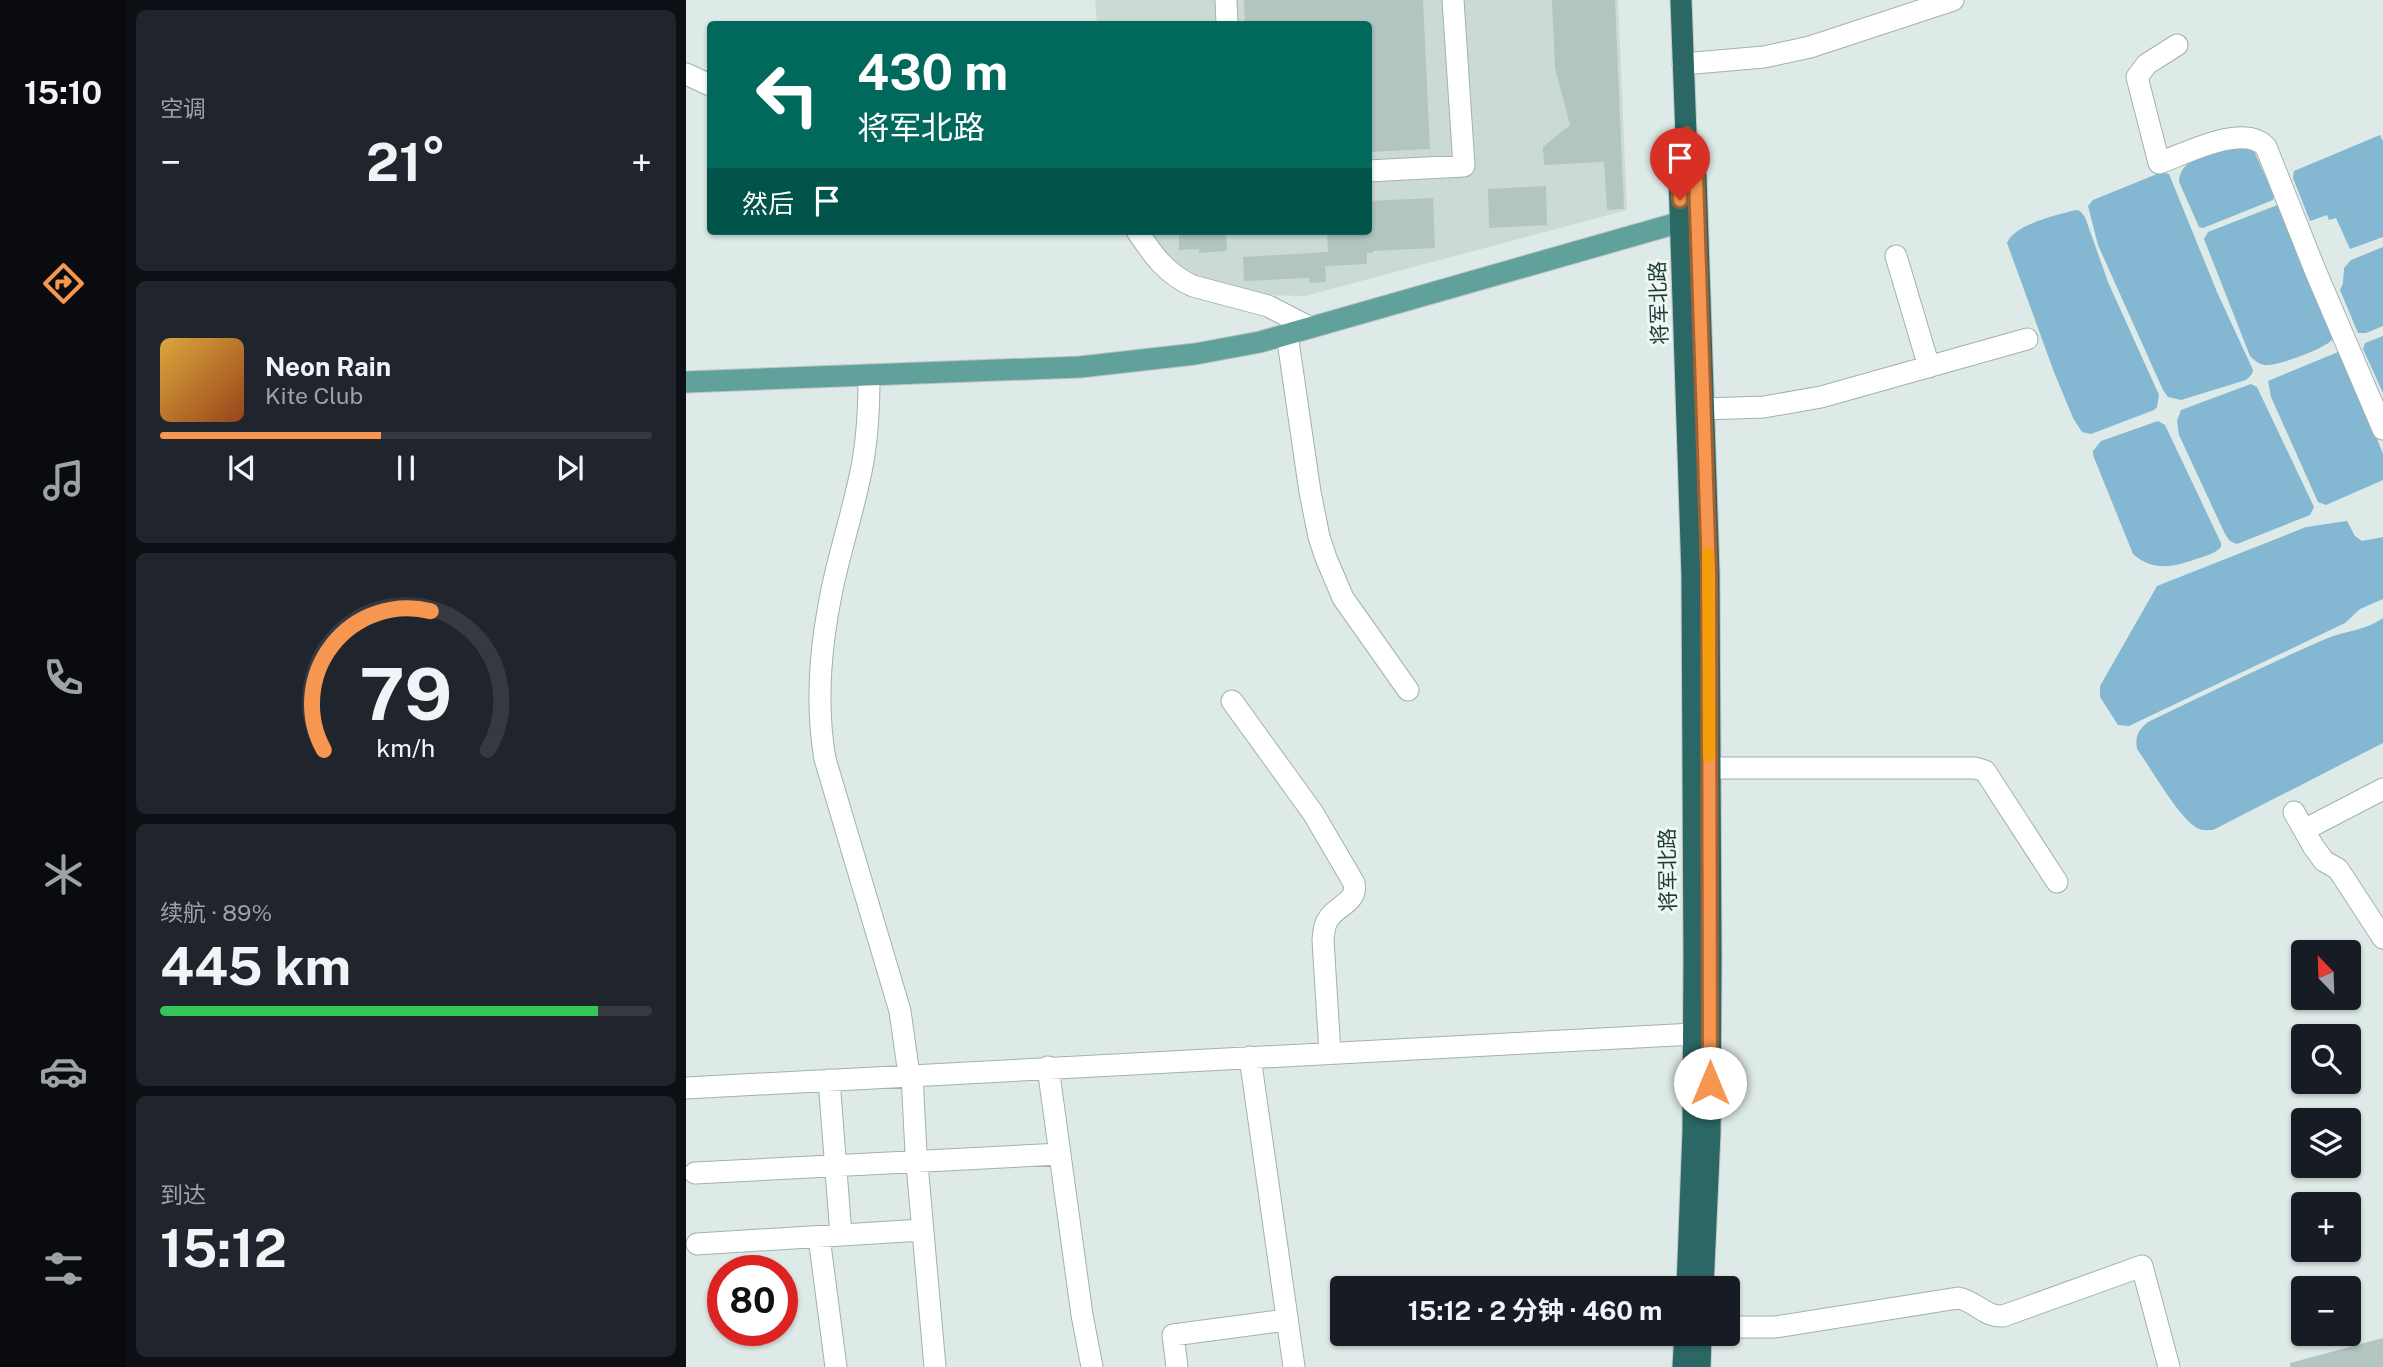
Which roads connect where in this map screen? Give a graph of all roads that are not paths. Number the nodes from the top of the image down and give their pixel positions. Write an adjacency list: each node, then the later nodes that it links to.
1 (1226, 0): 5 (street)
2 (1453, 0): 11 (street)
3 (1681, 0): 7 (highway)
4 (1953, 0): 7 (street)
5 (1227, 21)
6 (2177, 45): 22 (street)
7 (1683, 64): 10 (highway)
8 (686, 74): 9 (street)
9 (707, 84)
10 (1686, 135): 12 (highway, 将军北路); 21 (highway, 将军北路)
11 (1372, 171)
12 (1681, 222): 15 (main road); 29 (highway, 将军北路)
13 (1141, 235): 15 (street)
14 (1896, 256): 18 (street)
15 (1309, 327): 16 (main road)
16 (1287, 334): 19 (main road); 23 (street)
17 (2028, 339): 18 (street)
18 (1929, 367): 21 (street)
19 (869, 376): 20 (main road); 33 (street)
20 (686, 382)
21 (1704, 409): 25 (highway, 将军北路)
22 (2383, 429)
23 (1408, 690)
24 (1232, 701): 30 (street)
25 (1709, 768): 27 (street); 44 (highway, 将军北路)
26 (2383, 789): 28 (street)
27 (2057, 882)
28 (2383, 938)
29 (1694, 1034): 30 (street); 43 (highway, 将军北路)
30 (1330, 1053): 31 (street)
31 (1250, 1057): 32 (street); 45 (street)
32 (1048, 1067): 33 (street); 36 (street)
33 (911, 1075): 34 (street); 37 (street)
34 (828, 1080): 35 (street); 38 (street)
35 (686, 1088)
36 (1060, 1154): 37 (street); 51 (street)
37 (916, 1162): 38 (street); 40 (street)
38 (835, 1166): 39 (street); 41 (street)
39 (695, 1173)
40 (922, 1230): 41 (street); 50 (street)
41 (830, 1236): 42 (street); 49 (street)
42 (697, 1244)
43 (1687, 1276)
44 (1704, 1276)
45 (1286, 1320): 52 (street); 53 (street)
46 (1740, 1327): 56 (street)
47 (1684, 1346): 54 (highway)
48 (1701, 1346): 55 (highway)
49 (836, 1367)
50 (935, 1367)
51 (1092, 1367)
52 (1177, 1367)
53 (1294, 1367)
54 (1683, 1367)
55 (1700, 1367)
56 (2169, 1367)

